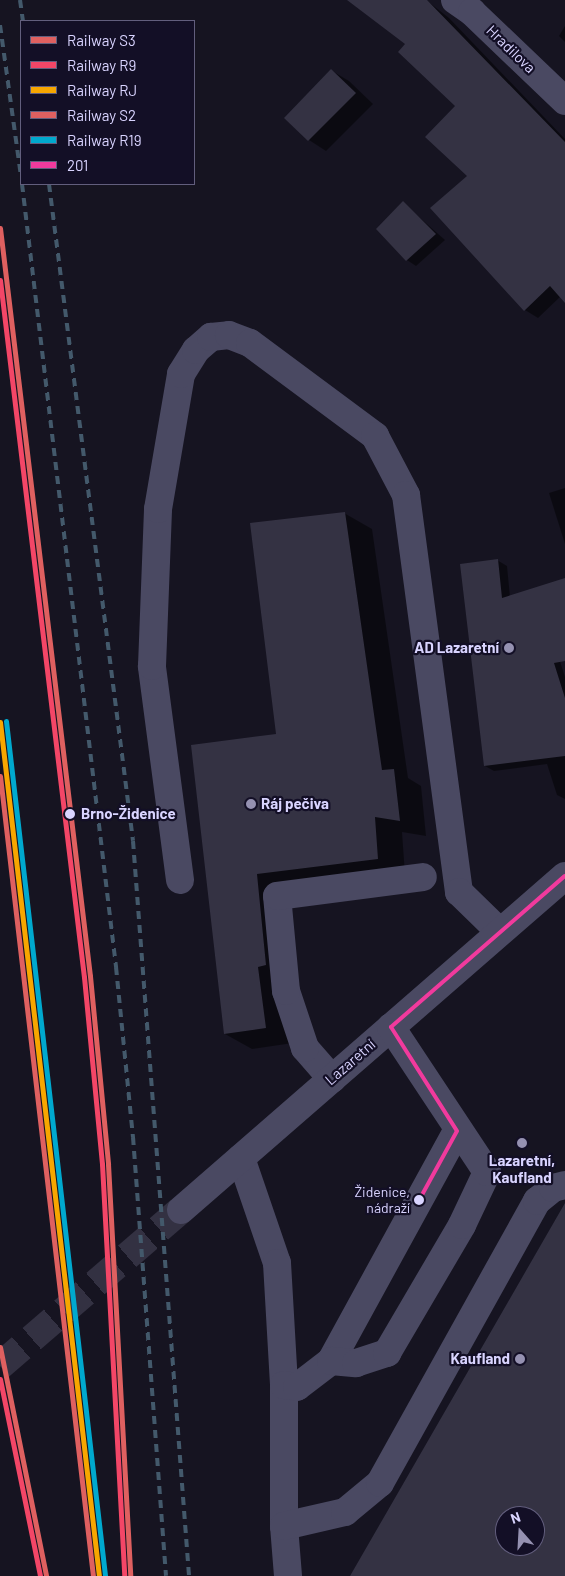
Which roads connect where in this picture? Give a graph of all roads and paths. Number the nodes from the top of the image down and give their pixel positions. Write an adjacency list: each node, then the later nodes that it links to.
1 (455, 0): 2 (street, Hradilova)
2 (565, 101)
3 (423, 877): 8 (street)
4 (180, 880): 6 (street)
5 (561, 887): 6 (street, Lazaretní)
6 (500, 932): 7 (street, Lazaretní)
7 (391, 1027): 8 (street, Lazaretní); 9 (street)
8 (332, 1079): 10 (street, Lazaretní)
9 (458, 1130): 13 (street); 13 (street)
10 (241, 1158): 12 (street, Lazaretní); 14 (street)
11 (565, 1185): 15 (street)
12 (181, 1210)
13 (331, 1361): 14 (street)
14 (284, 1385): 15 (street)
15 (284, 1526): 16 (street)
16 (288, 1576)

